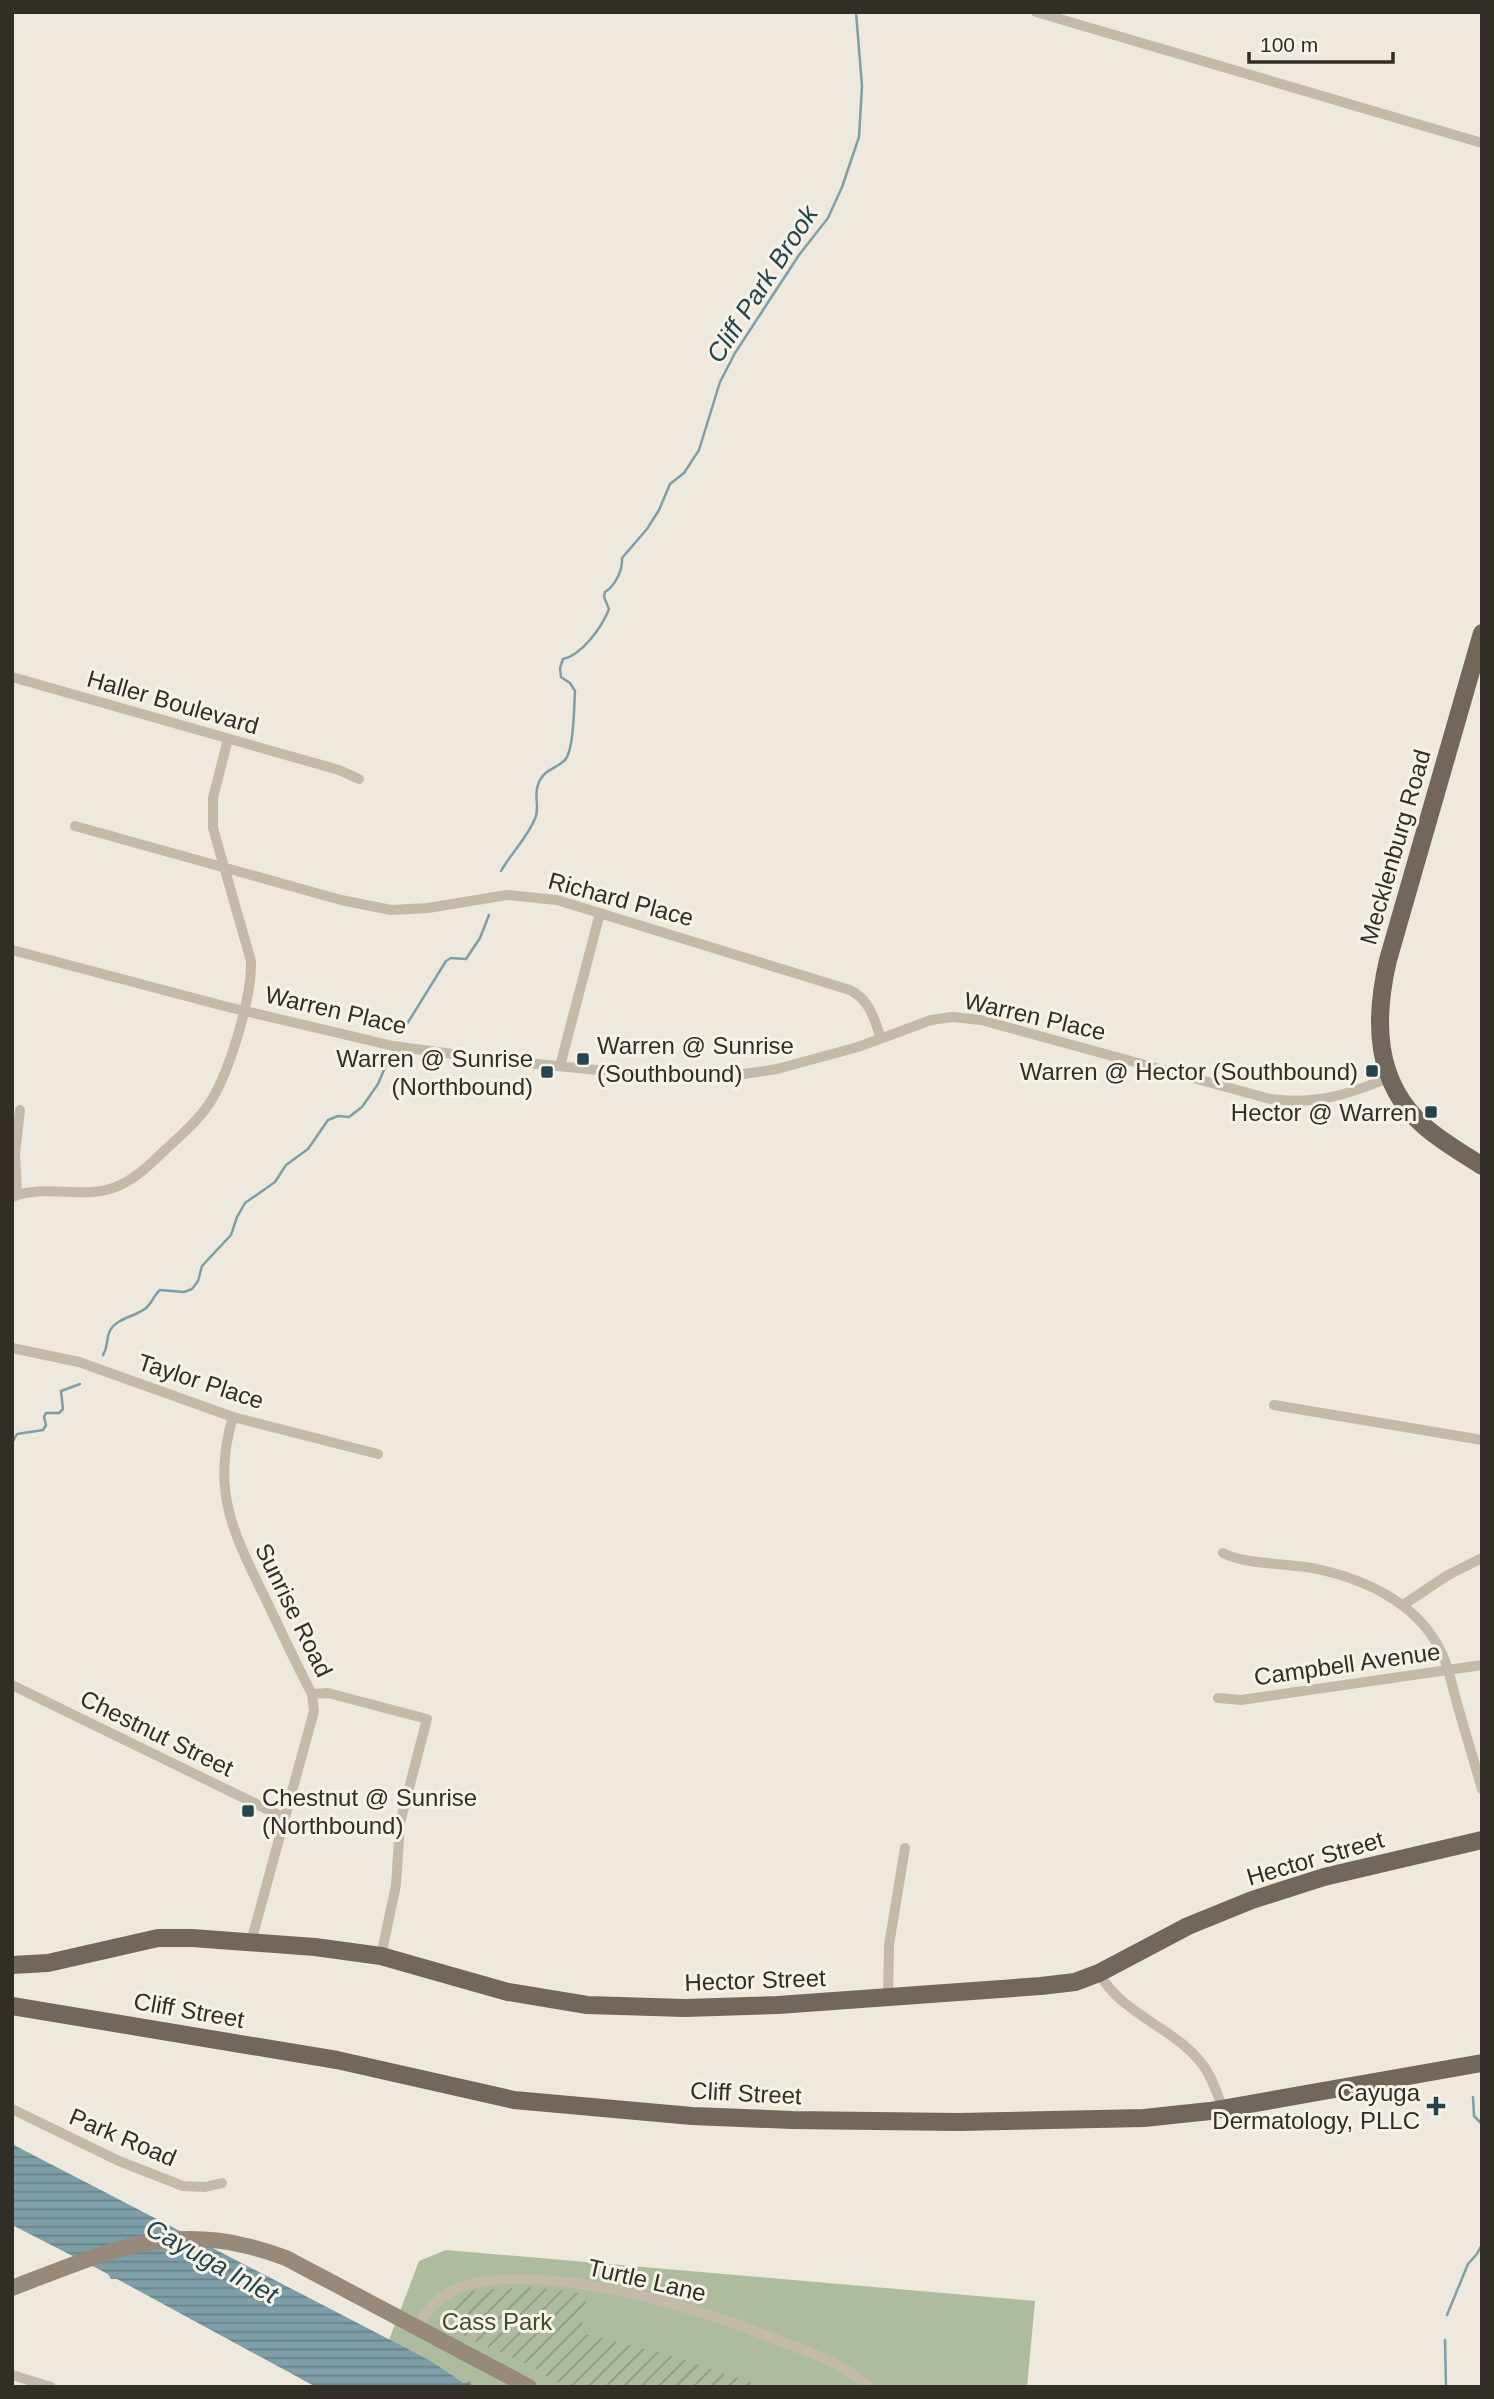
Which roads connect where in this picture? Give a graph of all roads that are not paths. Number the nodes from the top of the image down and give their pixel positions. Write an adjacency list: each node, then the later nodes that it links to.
1 (1036, 12): 2 (street)
2 (1482, 143)
3 (1482, 633): 14 (main road, Mecklenburg Road)
4 (12, 677): 5 (street, Haller Boulevard)
5 (228, 739): 6 (street, Haller Boulevard); 8 (street)
6 (359, 779)
7 (75, 826): 8 (street, Richard Place)
8 (223, 867): 9 (street, Richard Place); 11 (street)
9 (600, 913): 12 (street, Richard Place); 13 (street)
10 (12, 950): 11 (street, Warren Place)
11 (244, 1010): 13 (street, Warren Place); 17 (street)
12 (881, 1038): 13 (street, Warren Place); 14 (street, Warren Place)
13 (560, 1066)
14 (1388, 1078): 16 (main road)
15 (20, 1110): 17 (street)
16 (1482, 1166)
17 (15, 1196)
18 (12, 1348): 20 (street, Taylor Place)
19 (1274, 1405): 21 (street)
20 (233, 1417): 22 (street, Taylor Place); 29 (street, Sunrise Road)
21 (1482, 1440)
22 (378, 1454)
23 (1223, 1553): 25 (street)
24 (1482, 1558): 25 (street)
25 (1403, 1605): 27 (street)
26 (1482, 1665): 27 (street, Campbell Avenue)
27 (1448, 1670): 30 (street, Campbell Avenue); 31 (street)
28 (12, 1685): 32 (street, Chestnut Street)
29 (312, 1694): 32 (street, Sunrise Road); 36 (street)
30 (1218, 1698)
31 (1482, 1789)
32 (285, 1818): 35 (street, Sunrise Road)
33 (1482, 1840): 38 (main road, Hector Street)
34 (905, 1848): 39 (street)
35 (251, 1942): 36 (main road, Hector Street); 37 (main road, Hector Street)
36 (381, 1956): 39 (main road, Hector Street)
37 (12, 1965)
38 (1099, 1973): 39 (main road, Hector Street); 43 (street)
39 (888, 1999)
40 (12, 2006): 43 (main road, Cliff Street)
41 (1482, 2063): 43 (main road, Cliff Street)
42 (12, 2109): 44 (street, Park Road)
43 (1223, 2109)
44 (222, 2183)
45 (12, 2288): 46 (main road)
46 (418, 2326): 49 (main road); 50 (street, Turtle Lane)
47 (12, 2375): 48 (street)
48 (51, 2387)
49 (529, 2387)
50 (870, 2387)

